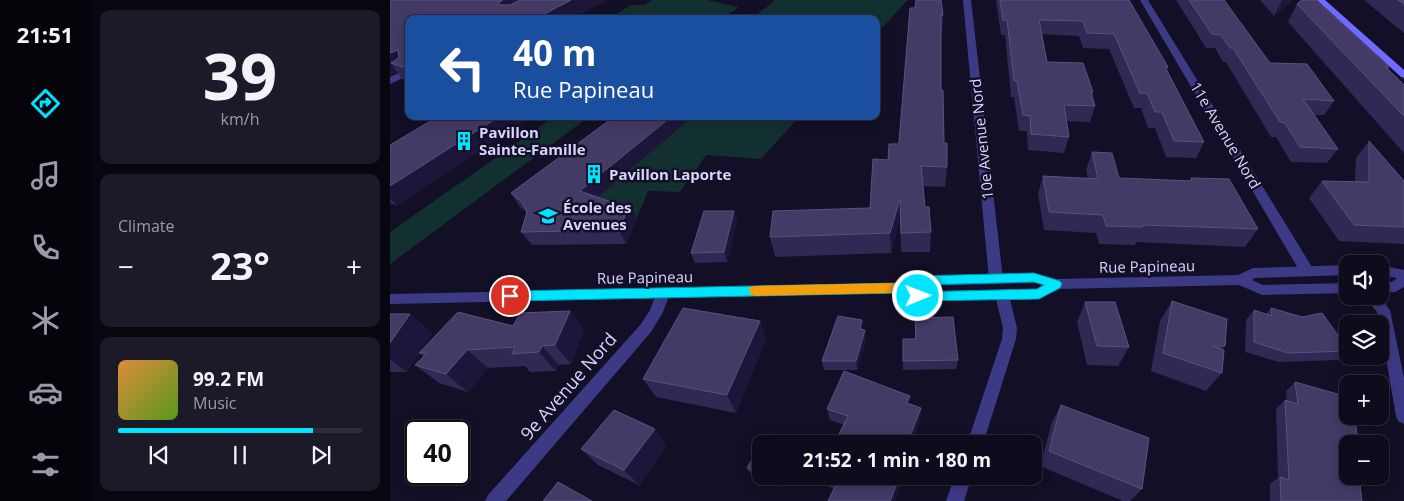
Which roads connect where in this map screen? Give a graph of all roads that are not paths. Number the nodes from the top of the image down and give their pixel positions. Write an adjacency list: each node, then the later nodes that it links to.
1 (967, 0): 11 (street, 10e Avenue Nord)
2 (1144, 0): 8 (street, 11e Avenue Nord)
3 (1322, 0): 5 (main road)
4 (405, 73): 6 (street)
5 (1404, 75)
6 (390, 81)
7 (1339, 270): 8 (street, Rue Papineau)
8 (1307, 271): 12 (street, Rue Papineau)
9 (1389, 272): 10 (street)
10 (1404, 275)
11 (996, 279): 14 (street, Rue Papineau); 16 (street, Rue Papineau)
12 (1240, 280): 14 (street, Rue Papineau); 17 (street, Rue Papineau)
13 (1404, 280): 15 (street)
14 (1056, 284): 19 (street, Rue Papineau)
15 (1389, 287)
16 (900, 288): 18 (street, Rue Papineau); 19 (street, Rue Papineau)
17 (1339, 288)
18 (663, 293): 20 (street, Rue Papineau); 25 (street, 9e Avenue Nord)
19 (1002, 295): 23 (street)
20 (390, 299)
21 (1379, 305): 22 (street)
22 (1404, 416)
23 (978, 435)
24 (961, 485): 26 (street)
25 (494, 501)
26 (955, 501)

